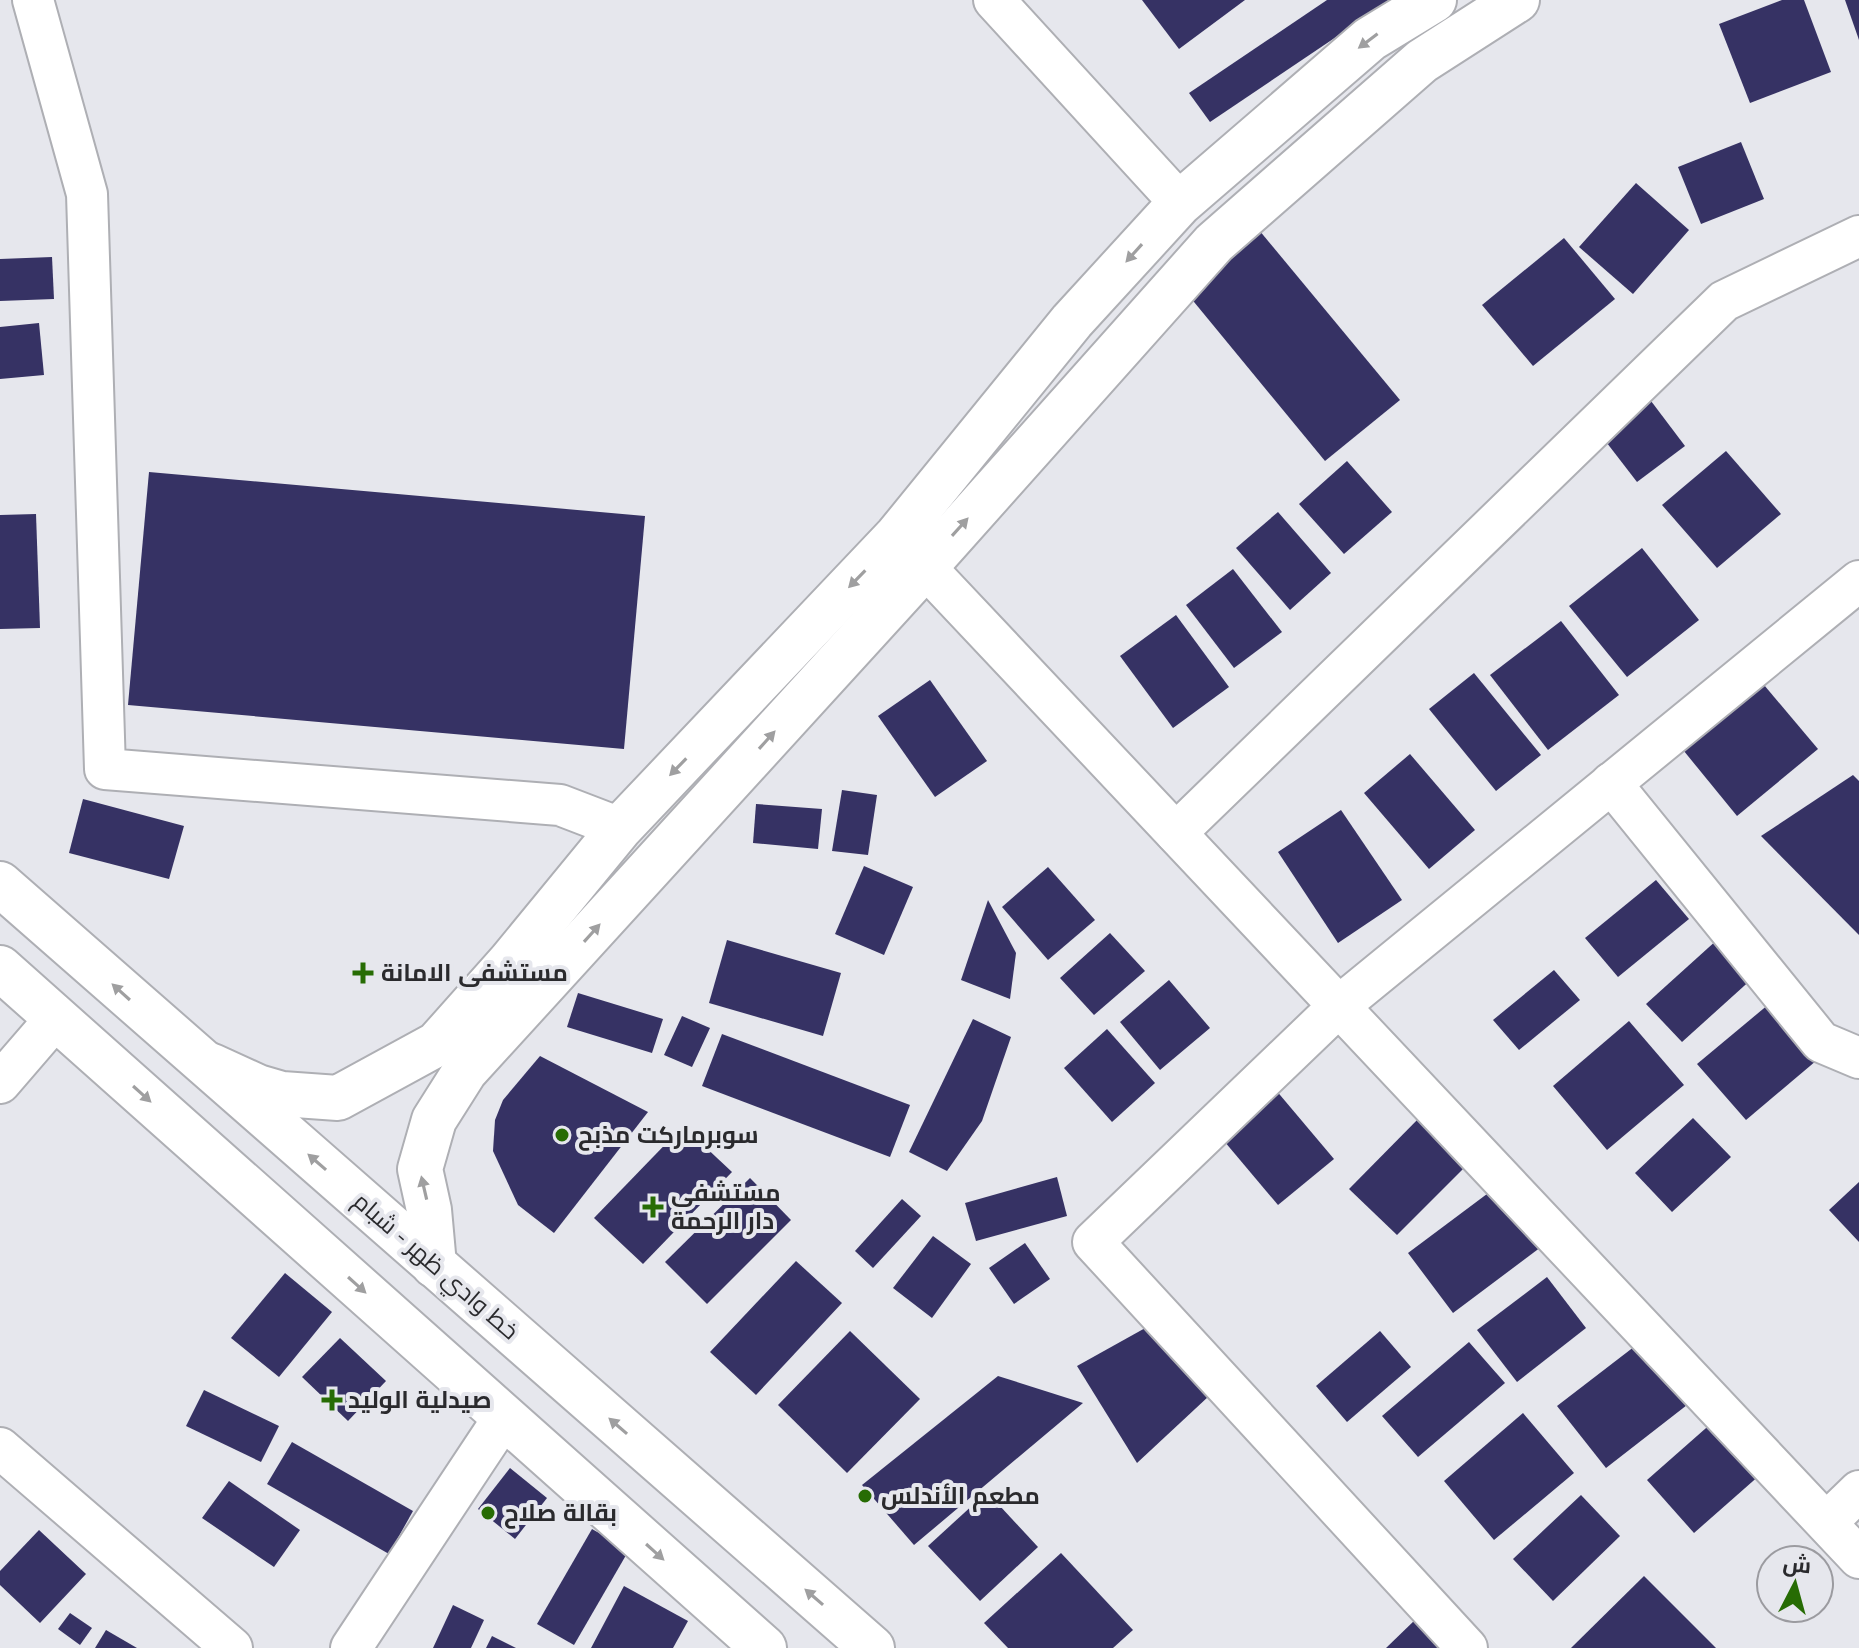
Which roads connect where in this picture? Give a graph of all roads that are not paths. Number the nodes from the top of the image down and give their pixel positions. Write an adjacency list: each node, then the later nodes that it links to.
1 (33, 0): 11 (street)
2 (994, 0): 5 (street)
3 (1434, 0): 5 (street, one-way to 5)
4 (1517, 0): 7 (street)
5 (1180, 203): 7 (street); 8 (street, one-way to 8)
6 (1859, 236): 12 (street)
7 (1214, 243): 8 (street, one-way to 7)
8 (911, 551): 11 (street, one-way to 11); 12 (street); 22 (street, one-way to 8)
9 (1859, 581): 10 (street)
10 (1611, 783): 15 (street); 17 (street)
11 (620, 828): 18 (street)
12 (1176, 833): 15 (street)
13 (0, 884): 18 (street, خط وادي ظهر - شبام, one-way to 13)
14 (0, 968): 16 (street)
15 (1339, 1006): 26 (street); 32 (street)
16 (56, 1018): 19 (street); 21 (street, one-way to 21)
17 (1859, 1058)
18 (198, 1060): 20 (street, خط وادي ظهر - شبام, one-way to 18)
19 (0, 1083)
20 (361, 1200): 21 (street); 22 (street, خط وادي ظهر - شبام)
21 (318, 1250): 23 (street, one-way to 23)
22 (434, 1265): 31 (street, خط وادي ظهر - شبام, one-way to 22)
23 (504, 1417): 29 (street); 30 (street, one-way to 30)
24 (0, 1448): 28 (street)
25 (1859, 1491): 26 (street)
26 (1827, 1522): 27 (street)
27 (1859, 1558)
28 (232, 1648)
29 (351, 1648)
30 (764, 1648)
31 (872, 1648)
32 (1467, 1648)

